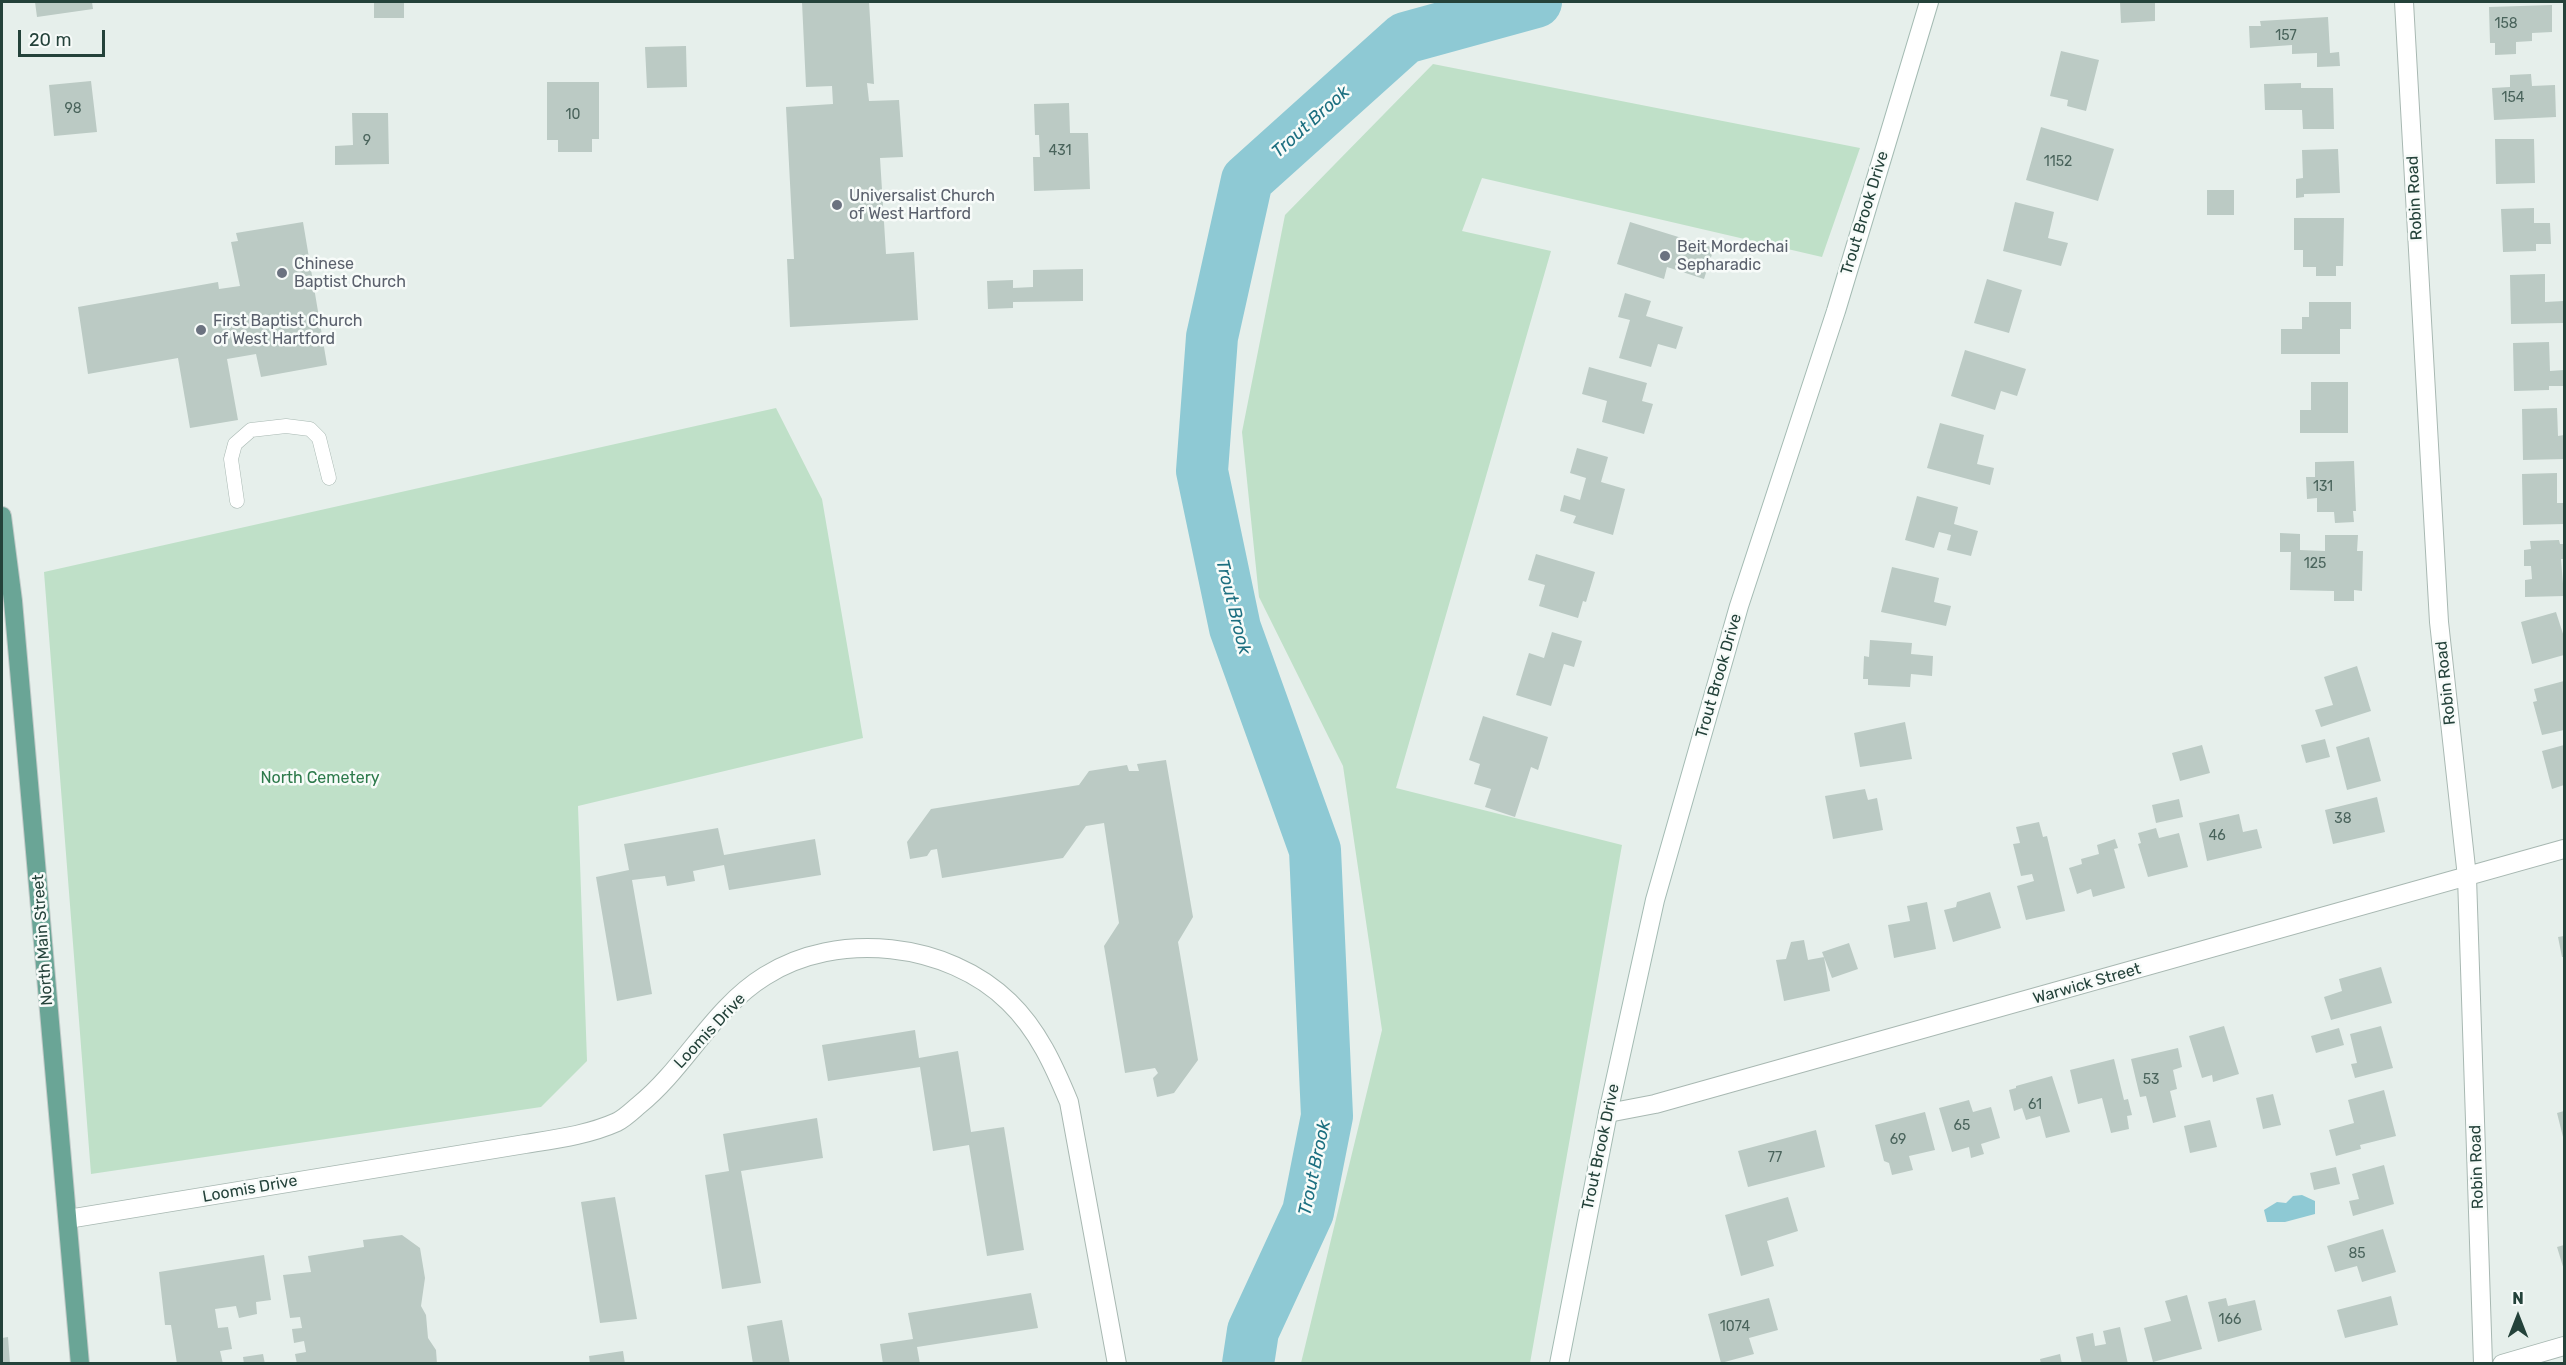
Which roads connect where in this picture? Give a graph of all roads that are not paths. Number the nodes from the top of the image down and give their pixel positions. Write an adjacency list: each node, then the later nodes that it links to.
1 (1929, 2): 9 (street, Trout Brook Drive)
2 (2404, 2): 8 (street, Robin Road)
3 (329, 478): 4 (lane)
4 (237, 501)
5 (2, 516): 6 (main road, North Main Street)
6 (7, 602): 10 (main road, North Main Street)
7 (2565, 849): 8 (street, Warwick Street)
8 (2467, 877): 9 (street, Warwick Street); 15 (street, Robin Road)
9 (1608, 1113): 14 (street, Trout Brook Drive)
10 (68, 1219): 12 (main road, North Main Street); 13 (street, Loomis Drive)
11 (2565, 1346): 16 (street)
12 (80, 1364)
13 (1118, 1364)
14 (1559, 1364)
15 (2483, 1364)
16 (2502, 1364)

